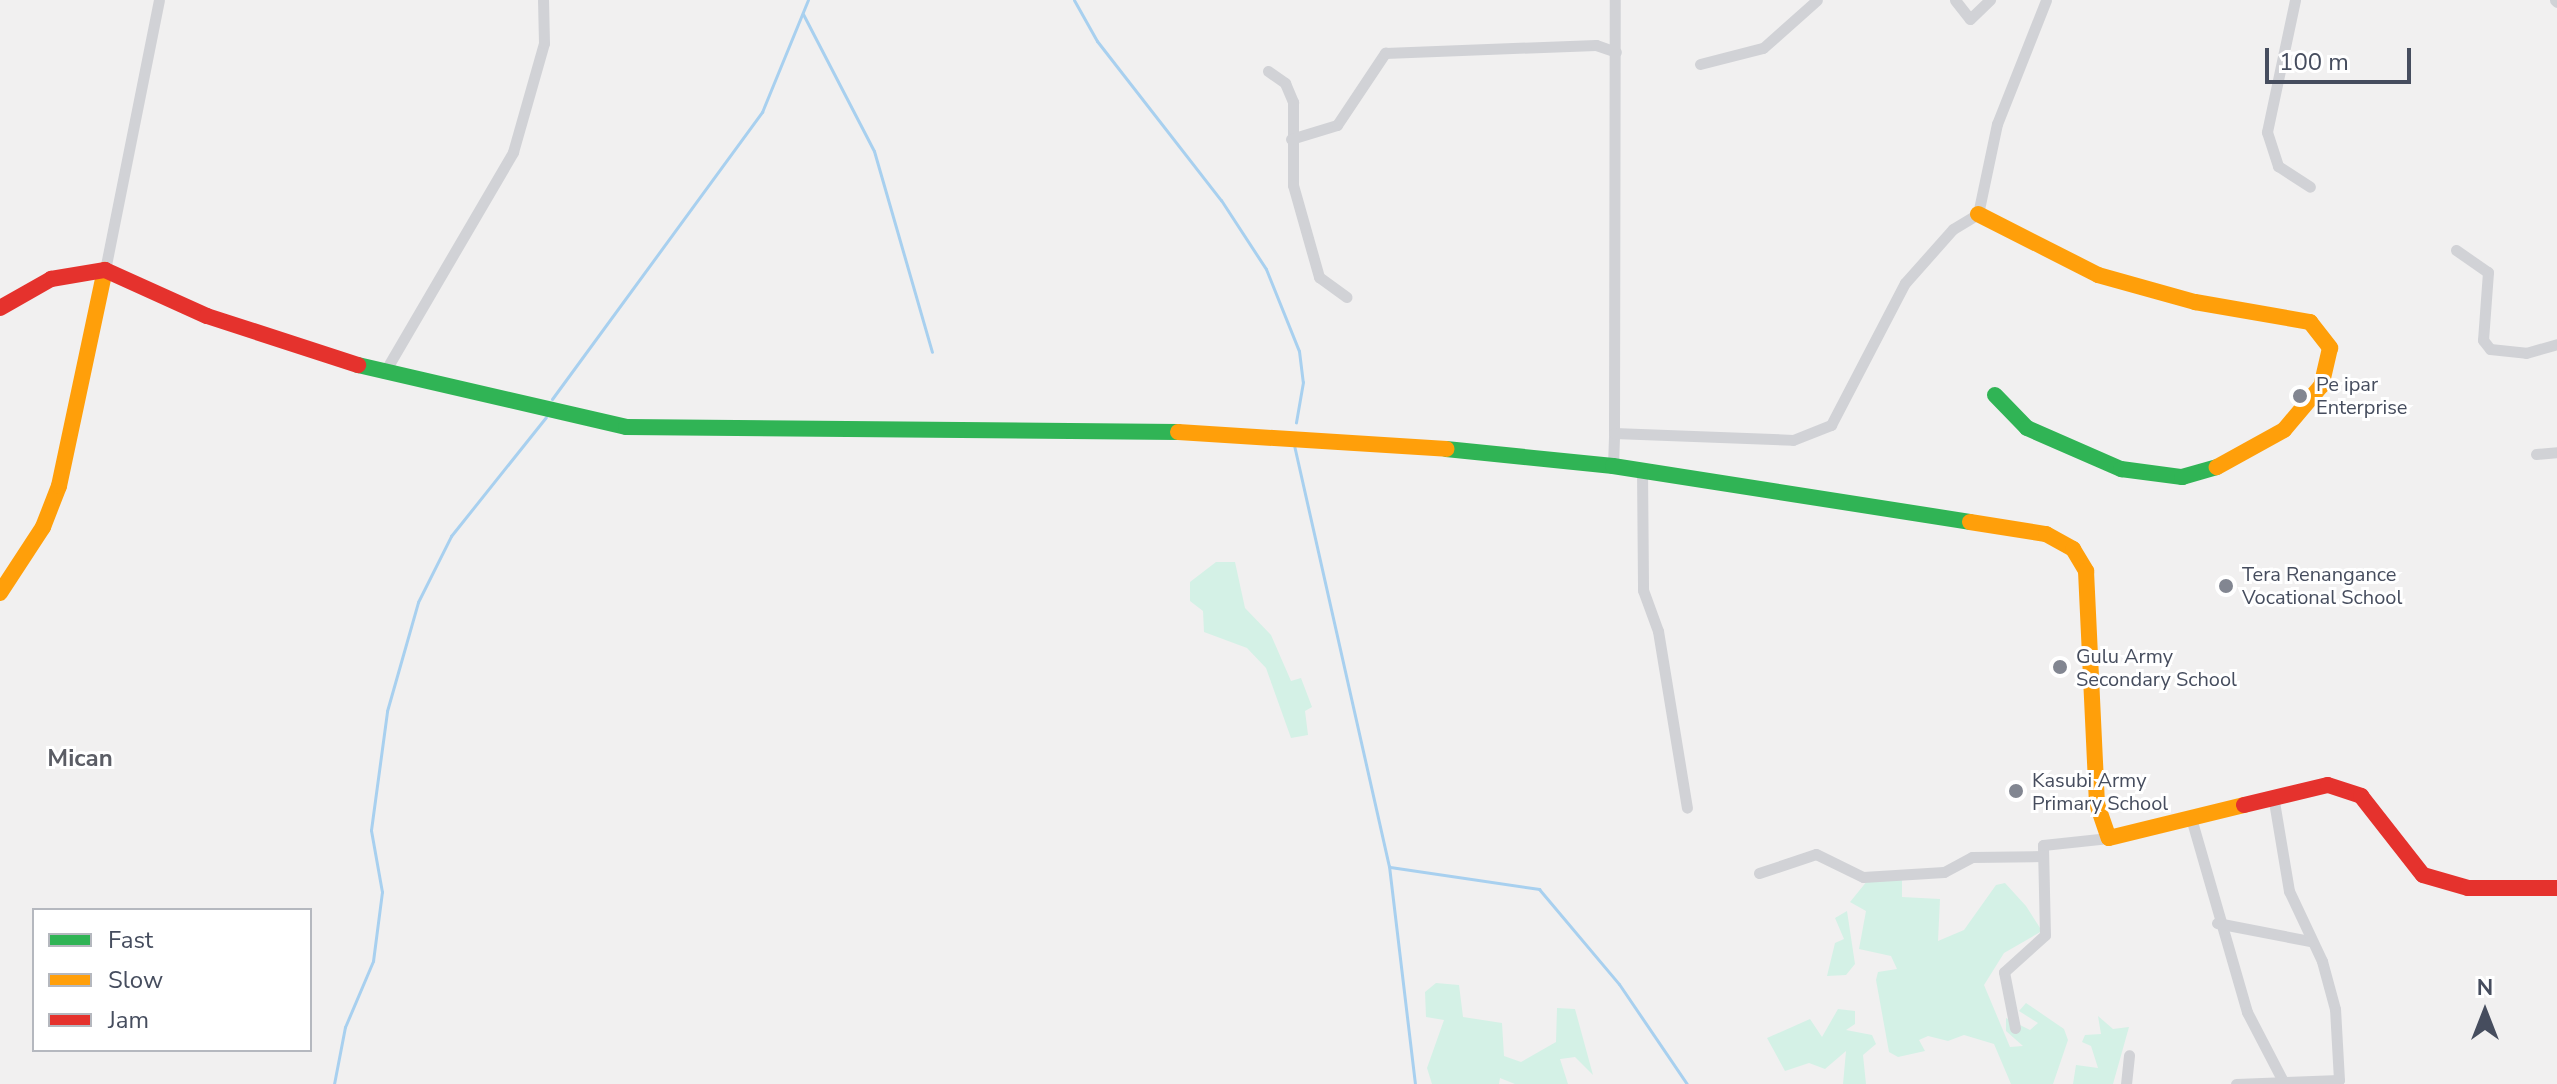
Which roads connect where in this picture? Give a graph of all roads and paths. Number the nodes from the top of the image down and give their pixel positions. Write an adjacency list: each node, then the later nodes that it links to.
1 (159, 0): 16 (street)
2 (543, 0): 20 (street)
3 (1615, 0): 9 (street)
4 (1817, 0): 10 (street)
5 (1955, 0): 6 (street)
6 (1990, 0)
7 (2046, 0): 14 (street)
8 (2295, 0): 13 (street)
9 (1616, 52): 12 (street); 22 (street)
10 (1700, 64)
11 (1268, 71): 12 (street)
12 (1291, 139): 17 (street)
13 (2310, 187)
14 (1978, 214): 21 (street); 22 (street)
15 (2456, 250): 19 (street)
16 (105, 270): 18 (street); 20 (street); 27 (street)
17 (1347, 297)
18 (0, 308)
19 (2557, 344)
20 (384, 373): 25 (street)
21 (1995, 395)
22 (1614, 433): 25 (street)
23 (2557, 452): 24 (street)
24 (2536, 454)
25 (1613, 466): 26 (street)
26 (1642, 470): 29 (street); 31 (street)
27 (0, 593)
28 (2273, 795): 30 (street); 34 (street); 36 (street)
29 (1687, 808)
30 (2191, 818): 31 (street); 35 (street)
31 (2109, 838): 32 (street)
32 (2042, 856): 33 (street); 37 (street)
33 (1759, 873)
34 (2557, 888)
35 (2217, 923): 36 (street); 39 (street)
36 (2310, 941): 39 (street)
37 (2015, 1028)
38 (2129, 1055): 40 (street)
39 (2283, 1081): 41 (street)
40 (2126, 1084)
41 (2236, 1084)

